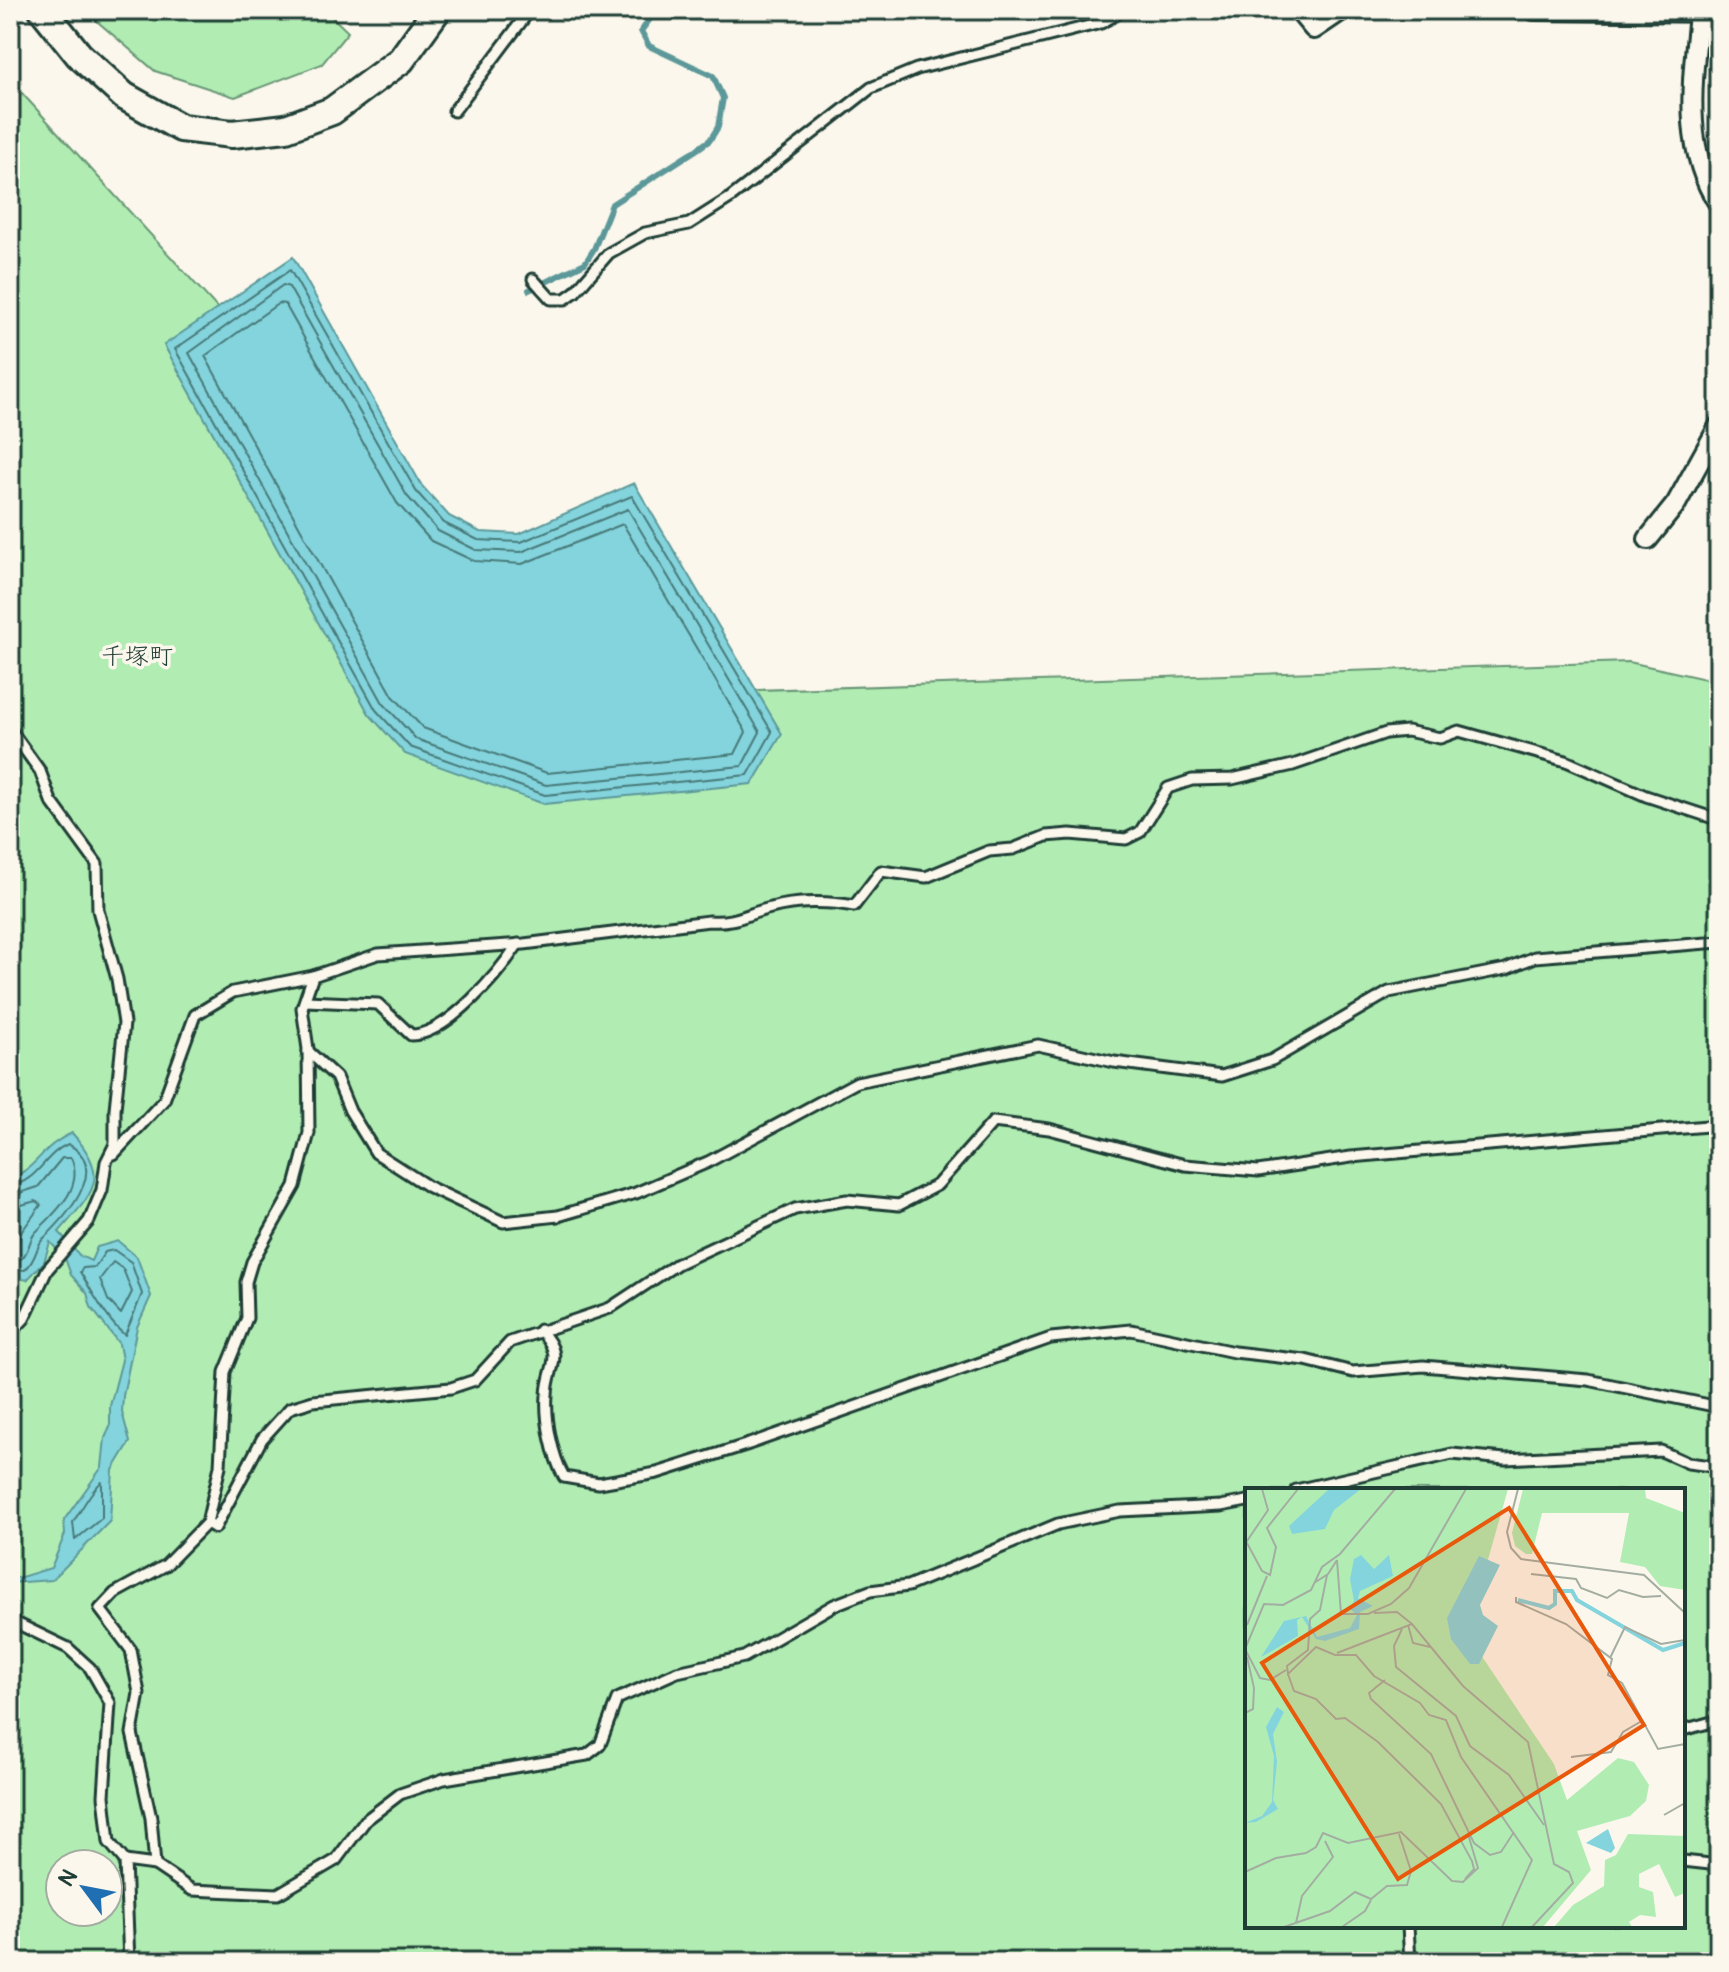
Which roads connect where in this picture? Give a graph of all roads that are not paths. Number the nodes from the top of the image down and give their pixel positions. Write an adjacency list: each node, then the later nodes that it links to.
1 (43, 10): 2 (street)
2 (437, 10)
3 (530, 10): 10 (lane)
4 (1124, 10): 12 (lane)
5 (1298, 10): 6 (street)
6 (1342, 10)
7 (1534, 10): 9 (street)
8 (1719, 12): 9 (street)
9 (1699, 14): 11 (street)
10 (454, 111)
11 (1719, 204)
12 (533, 279)
13 (1719, 426): 14 (street)
14 (1648, 539)
15 (10, 729): 23 (lane)
16 (1719, 820): 18 (lane)
17 (1719, 942): 21 (lane)
18 (518, 944): 19 (lane); 20 (lane)
19 (313, 976): 20 (lane); 23 (lane)
20 (305, 1001): 21 (lane)
21 (308, 1051): 30 (lane)
22 (1719, 1125): 24 (lane)
23 (106, 1162): 25 (lane)
24 (540, 1330): 26 (lane); 30 (lane)
25 (10, 1334)
26 (1719, 1407)
27 (1719, 1467): 28 (lane)
28 (1305, 1488)
29 (1245, 1501): 36 (lane)
30 (207, 1523): 36 (lane)
31 (10, 1620): 34 (lane)
32 (1719, 1720): 33 (lane)
33 (1685, 1729)
34 (125, 1861): 36 (lane); 39 (lane)
35 (1685, 1861): 37 (lane)
36 (155, 1865)
37 (1719, 1865)
38 (1408, 1928): 40 (lane)
39 (129, 1962)
40 (1410, 1962)

